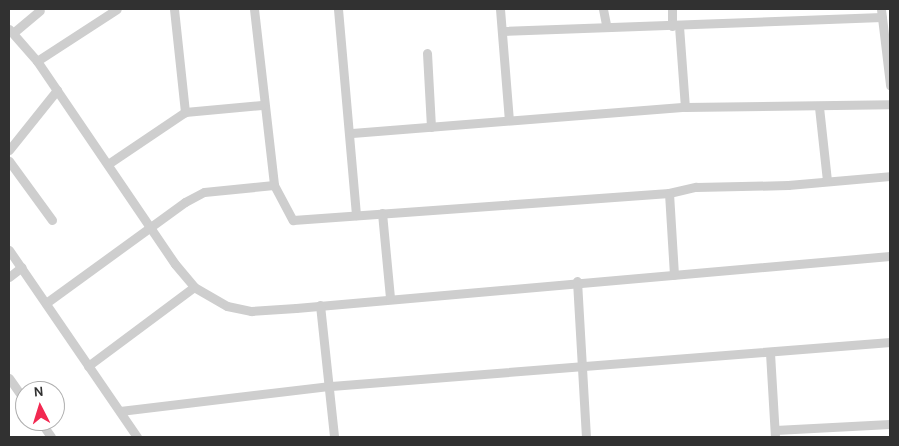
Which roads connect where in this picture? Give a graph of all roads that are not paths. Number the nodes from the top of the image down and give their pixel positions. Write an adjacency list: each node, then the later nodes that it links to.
1 (117, 9): 15 (street)
2 (174, 9): 22 (street)
3 (254, 9): 19 (street)
4 (338, 9): 25 (street)
5 (500, 9): 13 (street)
6 (603, 9): 10 (street)
7 (672, 9): 11 (street)
8 (40, 10): 12 (street)
9 (881, 13): 11 (street); 16 (street)
10 (606, 24): 11 (street); 13 (street)
11 (676, 26): 20 (street)
12 (11, 31): 15 (street)
13 (503, 31): 23 (street)
14 (427, 53): 24 (street)
15 (37, 61): 17 (street)
16 (890, 85)
17 (57, 90): 26 (street); 28 (street)
18 (890, 104): 21 (street)
19 (262, 105): 22 (street); 31 (street)
20 (685, 107): 21 (street); 23 (street)
21 (819, 107): 30 (street)
22 (185, 112): 28 (street)
23 (509, 120): 24 (street)
24 (430, 127): 25 (street)
25 (352, 133): 34 (street)
26 (9, 150)
27 (9, 161): 35 (street)
28 (108, 164): 36 (street)
29 (890, 176): 30 (street)
30 (827, 181): 32 (street)
31 (274, 184): 34 (street); 36 (street)
32 (669, 193): 33 (street); 40 (street)
33 (382, 213): 34 (street); 44 (street)
34 (356, 215)
35 (52, 220)
36 (150, 227): 43 (street); 45 (street)
37 (9, 250): 39 (street)
38 (890, 256): 40 (street)
39 (22, 267): 41 (street); 45 (street)
40 (674, 275): 42 (street)
41 (9, 277)
42 (577, 281): 44 (street); 50 (street)
43 (194, 287): 46 (street); 49 (street)
44 (390, 298): 46 (street)
45 (46, 303): 49 (street)
46 (320, 305): 51 (street)
47 (890, 342): 48 (street)
48 (770, 353): 50 (street); 54 (street)
49 (88, 366): 52 (street)
50 (584, 368): 51 (street); 57 (street)
51 (331, 386): 52 (street); 56 (street)
52 (120, 411): 55 (street)
53 (890, 424): 54 (street)
54 (775, 434)
55 (137, 437)
56 (334, 437)
57 (586, 437)

